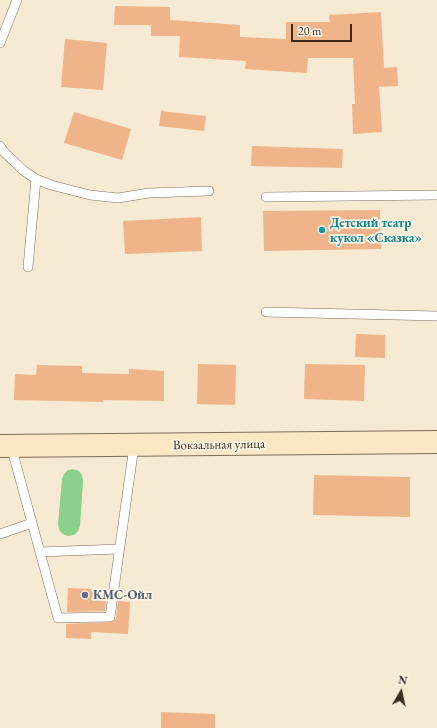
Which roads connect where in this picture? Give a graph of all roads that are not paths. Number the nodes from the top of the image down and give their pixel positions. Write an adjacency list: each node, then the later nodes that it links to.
1 (17, 0): 2 (lane)
2 (0, 43)
3 (0, 146): 4 (lane)
4 (36, 179): 5 (lane); 8 (lane)
5 (209, 191)
6 (437, 195): 7 (lane)
7 (266, 197)
8 (28, 267)
9 (266, 312): 10 (lane)
10 (437, 316)
11 (437, 442): 13 (main road, Вокзальная улица)
12 (6, 446): 13 (main road, Вокзальная улица); 14 (lane)
13 (134, 446): 16 (lane)
14 (32, 523): 15 (lane); 17 (lane)
15 (0, 534)
16 (119, 549): 17 (lane); 17 (lane)
17 (40, 552)

